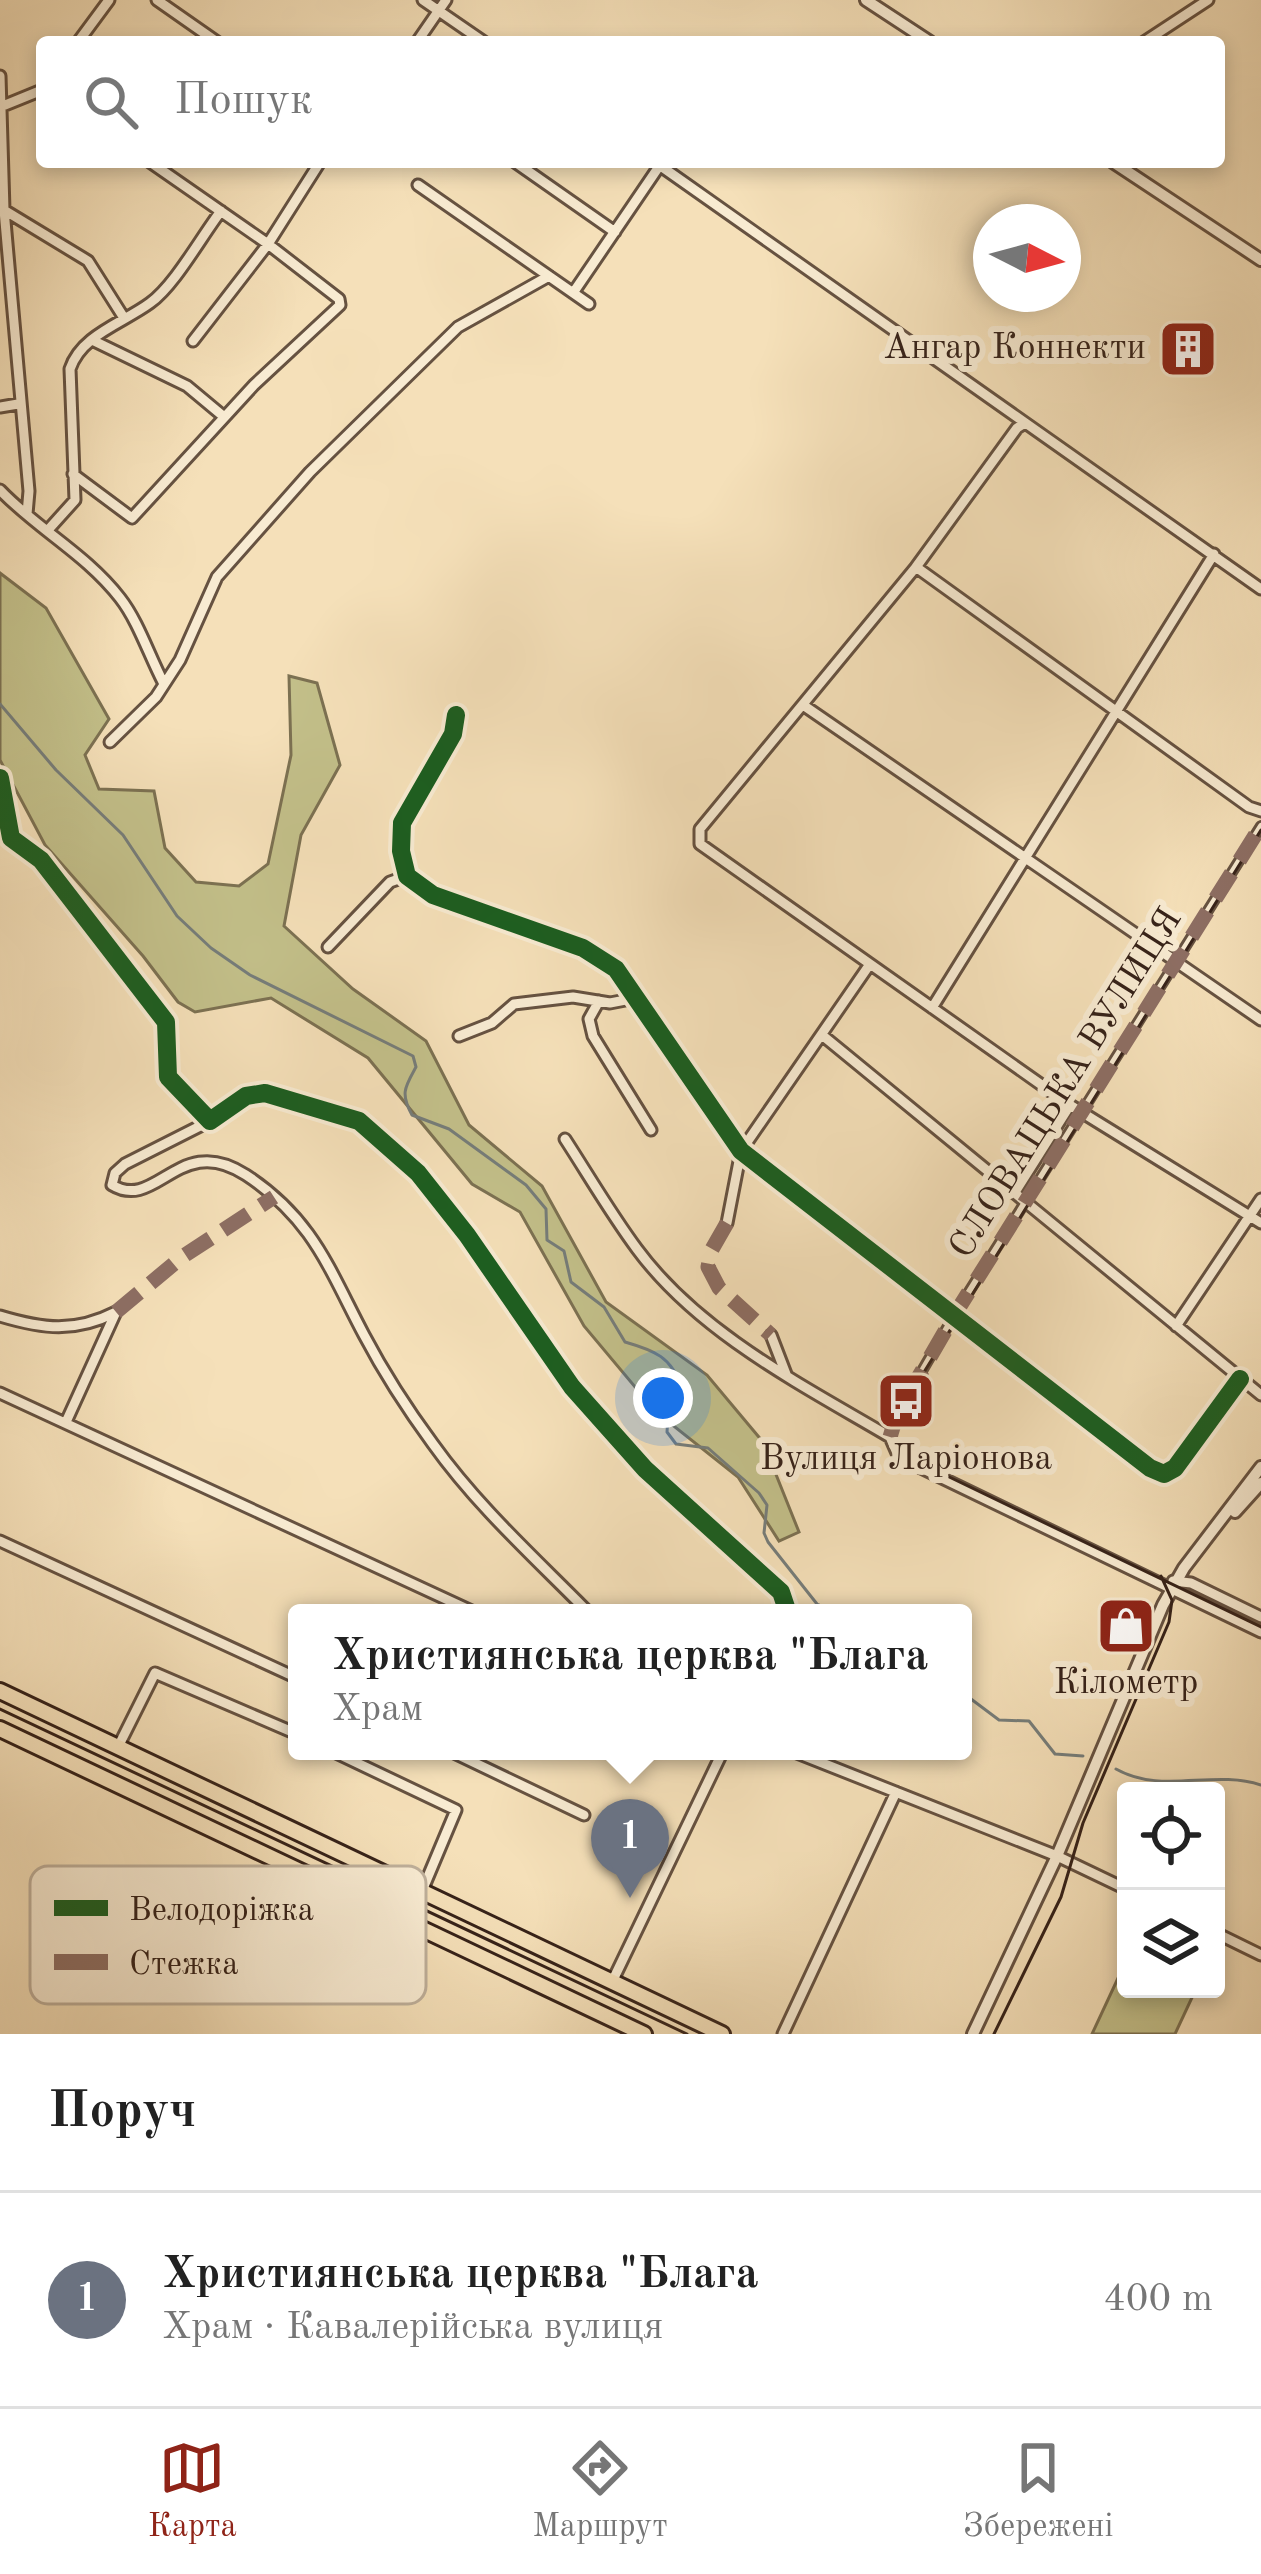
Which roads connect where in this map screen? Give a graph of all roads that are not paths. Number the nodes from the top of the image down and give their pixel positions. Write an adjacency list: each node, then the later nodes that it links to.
1 (109, 0): 8 (street)
2 (157, 0): 9 (street)
3 (423, 0): 7 (street)
4 (446, 0): 7 (street)
5 (866, 0): 12 (street)
6 (1208, 0): 13 (street)
7 (438, 10): 10 (street); 11 (street)
8 (82, 36)
9 (208, 36)
10 (421, 36)
11 (475, 36)
12 (921, 36)
13 (1153, 36)
14 (0, 76): 16 (street)
15 (36, 92): 16 (street)
16 (1, 106): 24 (street)
17 (159, 168): 25 (street)
18 (316, 168): 27 (street)
19 (524, 168): 26 (street)
20 (655, 168): 26 (street)
21 (664, 168): 38 (street)
22 (1122, 168): 28 (street)
23 (418, 185): 29 (street)
24 (4, 210): 32 (street); 35 (street)
25 (220, 211): 27 (street); 32 (street)
26 (615, 232): 30 (street)
27 (268, 244): 34 (street); 37 (street)
28 (1261, 260)
29 (549, 276): 30 (street); 46 (street)
30 (573, 293): 31 (street)
31 (589, 304)
32 (124, 318): 33 (street)
33 (92, 340): 37 (street); 39 (street)
34 (193, 341)
35 (18, 404): 36 (street); 41 (street)
36 (0, 406)
37 (224, 416): 39 (street)
38 (1025, 423): 43 (street); 44 (street)
39 (73, 474): 42 (street)
40 (0, 490): 41 (street)
41 (27, 514): 42 (street)
42 (48, 530): 46 (street)
43 (1214, 554): 45 (street); 48 (street)
44 (916, 568): 47 (street); 48 (street)
45 (1261, 589)
46 (163, 682): 50 (street)
47 (803, 706): 54 (street); 57 (street)
48 (1116, 712): 52 (street); 54 (street)
49 (456, 715): 55 (street)
50 (110, 742)
51 (0, 778): 67 (street)
52 (1261, 811)
53 (1261, 826): 58 (street, СЛОВАЦЬКА ВУЛИЦЯ)
54 (1026, 860): 58 (street); 61 (street)
55 (407, 876): 56 (street); 59 (street)
56 (328, 947)
57 (870, 964): 61 (street); 63 (street)
58 (1175, 964): 62 (street); 66 (street, СЛОВАЦЬКА ВУЛИЦЯ)
59 (636, 998): 60 (street); 70 (street)
60 (599, 1001): 64 (street); 68 (street)
61 (932, 1009): 65 (street)
62 (1261, 1020)
63 (822, 1035): 70 (street); 71 (street)
64 (459, 1036)
65 (1070, 1105): 66 (street); 71 (street, СЛОВАЦЬКА ВУЛИЦЯ)
66 (1083, 1113): 73 (street, СЛОВАЦЬКА ВУЛИЦЯ); 74 (street)
67 (210, 1121): 92 (street); 93 (street)
68 (650, 1130)
69 (565, 1139): 81 (street)
70 (741, 1151): 75 (street); 77 (street)
71 (1015, 1192): 73 (street)
72 (1261, 1198): 74 (street)
73 (1027, 1202): 77 (street, СЛОВАЦЬКА ВУЛИЦЯ); 79 (street)
74 (1250, 1216): 76 (street); 79 (street)
75 (728, 1223)
76 (1261, 1223)
77 (955, 1314): 82 (street); 86 (street, СЛОВАЦЬКА ВУЛИЦЯ)
78 (0, 1316): 85 (street)
79 (1176, 1326): 82 (street)
80 (771, 1335): 81 (street)
81 (786, 1373): 86 (street)
82 (1240, 1378): 84 (street)
83 (0, 1393): 85 (street)
84 (1261, 1395)
85 (65, 1423): 91 (street)
86 (890, 1438): 90 (street)
87 (1261, 1467): 90 (street)
88 (1261, 1484): 90 (street)
89 (0, 1541): 96 (street)
90 (1172, 1586): 94 (street); 95 (street); 107 (street)
91 (457, 1604)
92 (580, 1604)
93 (785, 1604)
94 (1261, 1617)
95 (1261, 1632)
96 (288, 1674)
97 (0, 1691): 100 (main road)
98 (0, 1730): 108 (main road)
99 (288, 1730): 100 (street)
100 (118, 1747): 109 (main road)
101 (351, 1760): 110 (street)
102 (469, 1760): 106 (street)
103 (719, 1760): 116 (street)
104 (815, 1760): 105 (street)
105 (896, 1792): 107 (street); 119 (street)
106 (584, 1815)
107 (1057, 1856): 111 (street); 120 (street)
108 (289, 1866)
109 (369, 1866)
110 (426, 1881)
111 (1117, 1885)
112 (426, 1893): 116 (main road)
113 (426, 1931): 117 (main road)
114 (1225, 1937): 115 (street)
115 (1261, 1955)
116 (612, 1982): 118 (main road)
117 (644, 2034)
118 (722, 2034)
119 (783, 2034)
120 (973, 2034)

